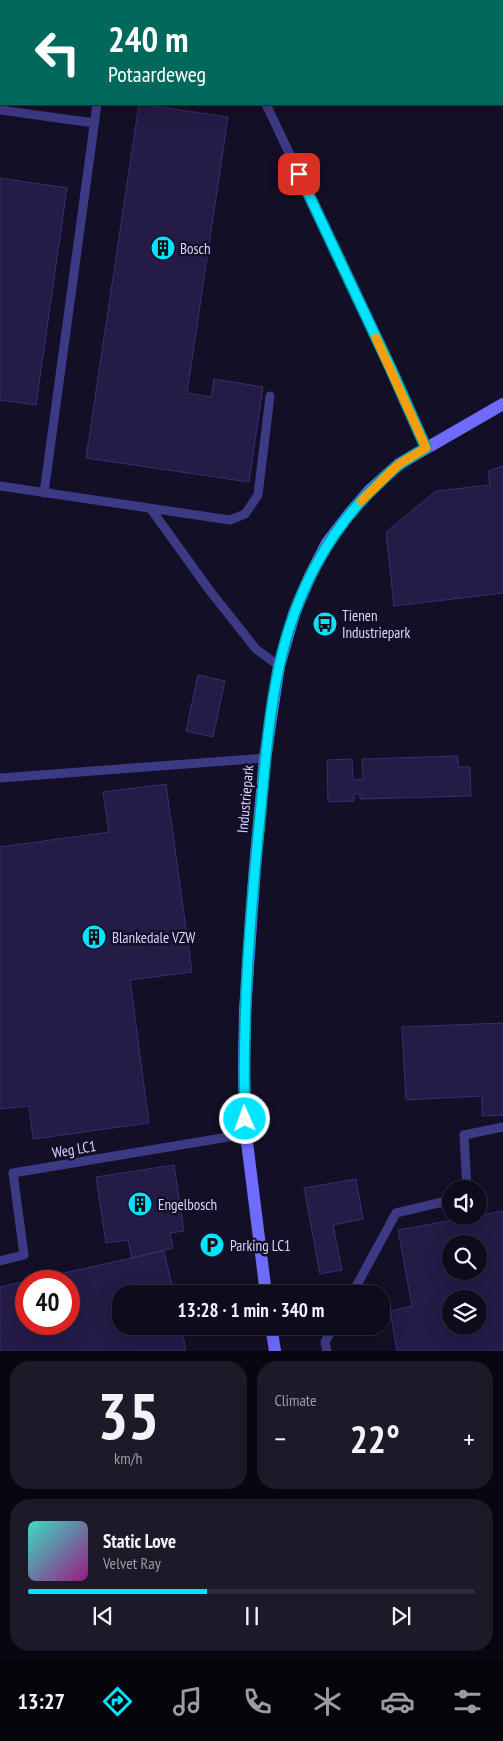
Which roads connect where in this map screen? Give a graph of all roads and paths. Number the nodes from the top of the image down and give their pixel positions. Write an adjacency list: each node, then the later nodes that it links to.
1 (97, 105): 4 (lane)
2 (266, 105): 7 (lane)
3 (0, 110): 4 (lane)
4 (94, 123): 9 (lane)
5 (270, 396): 10 (lane)
6 (503, 404): 7 (street, Industriepark)
7 (426, 448): 11 (street, Industriepark)
8 (0, 486): 9 (lane)
9 (44, 493): 10 (lane)
10 (151, 509): 11 (lane)
11 (279, 666): 12 (street, Industriepark)
12 (265, 758): 13 (lane); 15 (street, Industriepark)
13 (0, 778)
14 (503, 1128): 16 (lane)
15 (246, 1134): 18 (lane, Weg LC1); 19 (street, Industriepark)
16 (466, 1180)
17 (442, 1202): 20 (lane)
18 (0, 1261)
19 (265, 1285)
20 (357, 1285)
21 (272, 1335): 23 (street)
22 (330, 1335): 24 (lane)
23 (275, 1351)
24 (327, 1351)

